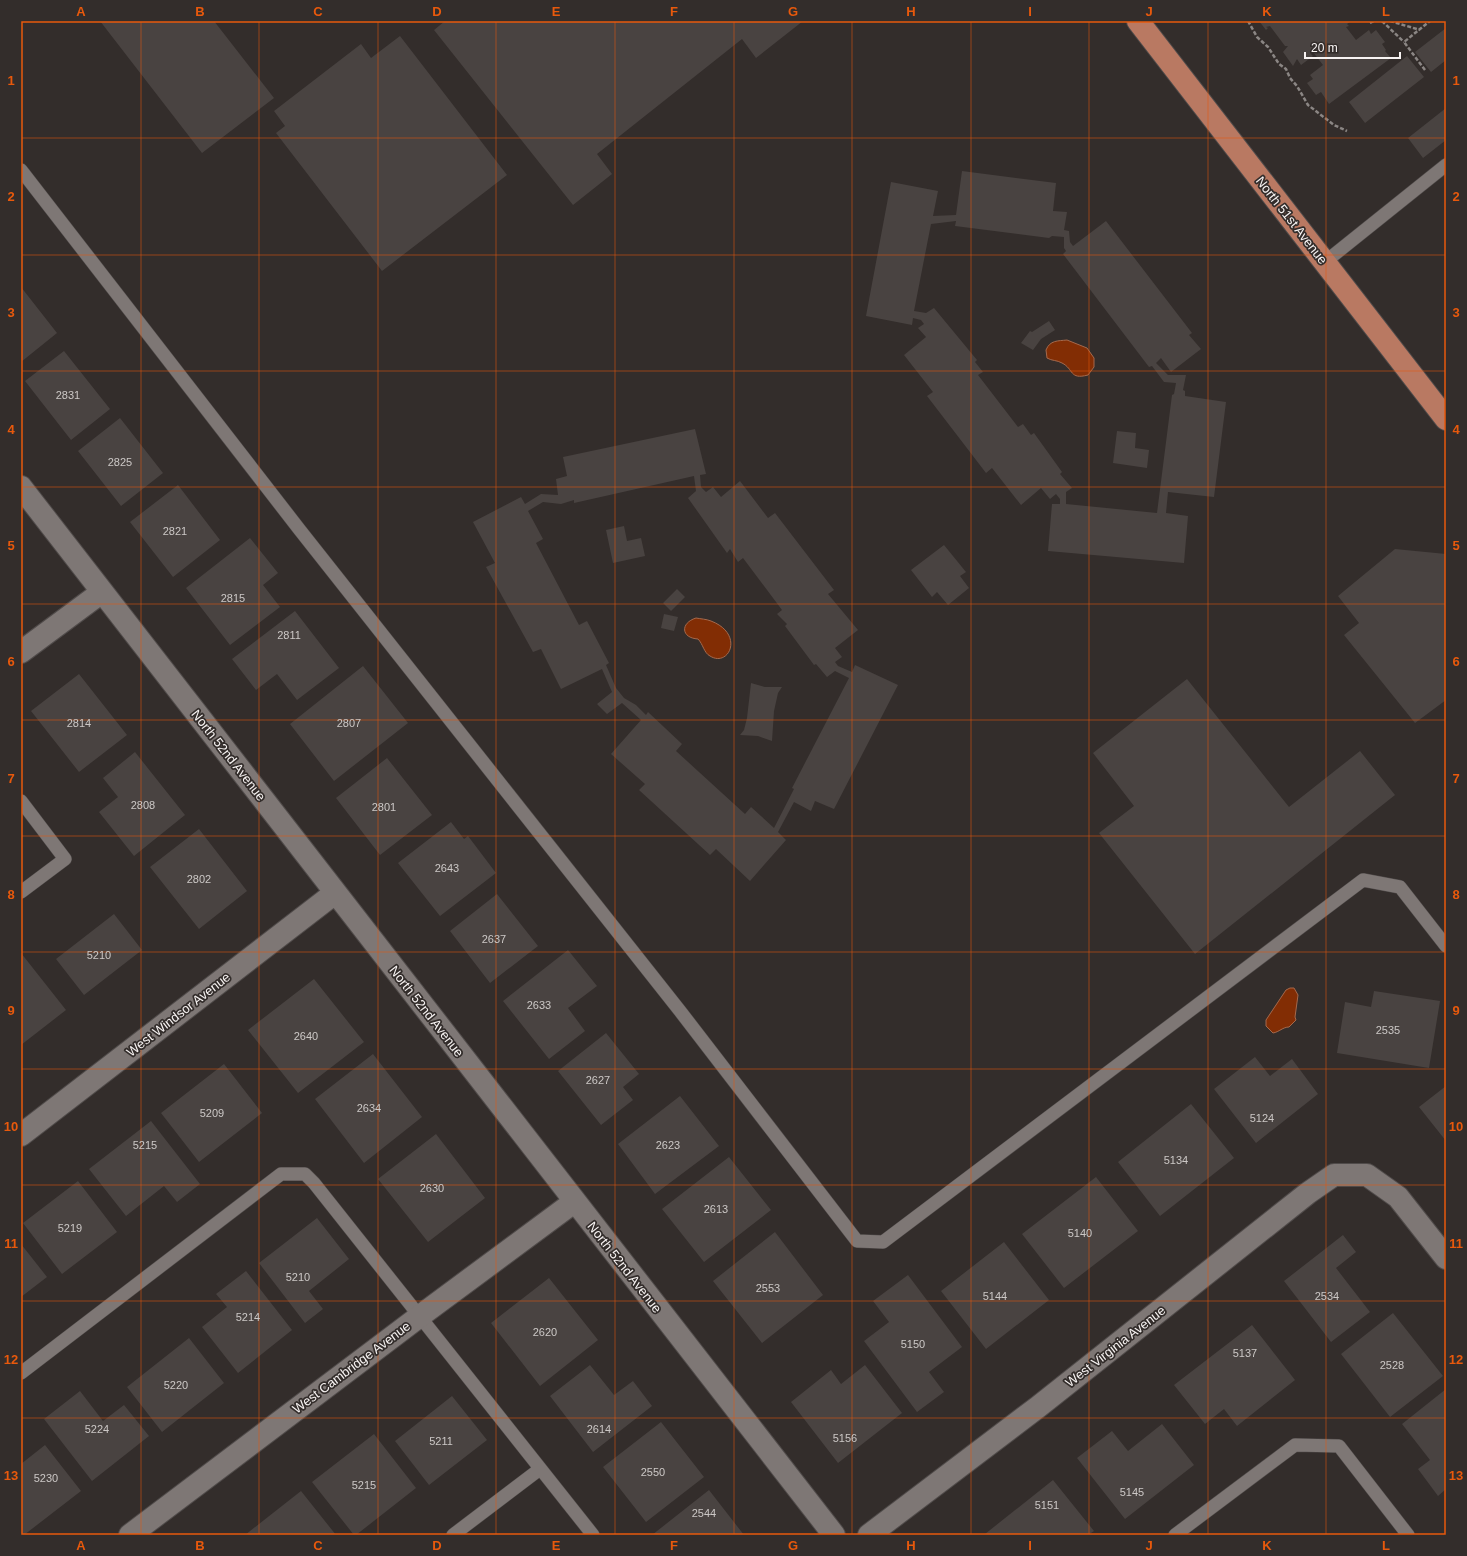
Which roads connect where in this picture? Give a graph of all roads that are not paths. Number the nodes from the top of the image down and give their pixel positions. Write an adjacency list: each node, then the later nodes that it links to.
1 (1138, 21): 4 (main road, North 51st Avenue)
2 (1446, 165): 4 (lane)
3 (21, 170): 12 (lane)
4 (1325, 262): 5 (main road, North 51st Avenue)
5 (1446, 419)
6 (21, 487): 7 (street, North 52nd Avenue)
7 (102, 592): 8 (street); 11 (street, North 52nd Avenue)
8 (21, 652)
9 (21, 801): 10 (lane)
10 (21, 892)
11 (335, 893): 13 (street, West Windsor Avenue); 14 (street, North 52nd Avenue)
12 (1446, 946)
13 (21, 1134)
14 (574, 1202): 16 (street, West Cambridge Avenue); 22 (street, North 52nd Avenue)
15 (1446, 1258): 23 (street, West Virginia Avenue)
16 (420, 1316): 17 (lane); 18 (lane); 19 (street, West Cambridge Avenue)
17 (21, 1373)
18 (540, 1470): 20 (lane); 21 (lane)
19 (130, 1535)
20 (453, 1535)
21 (593, 1535)
22 (834, 1535)
23 (869, 1535)
24 (1175, 1535): 25 (lane)
25 (1408, 1535)

